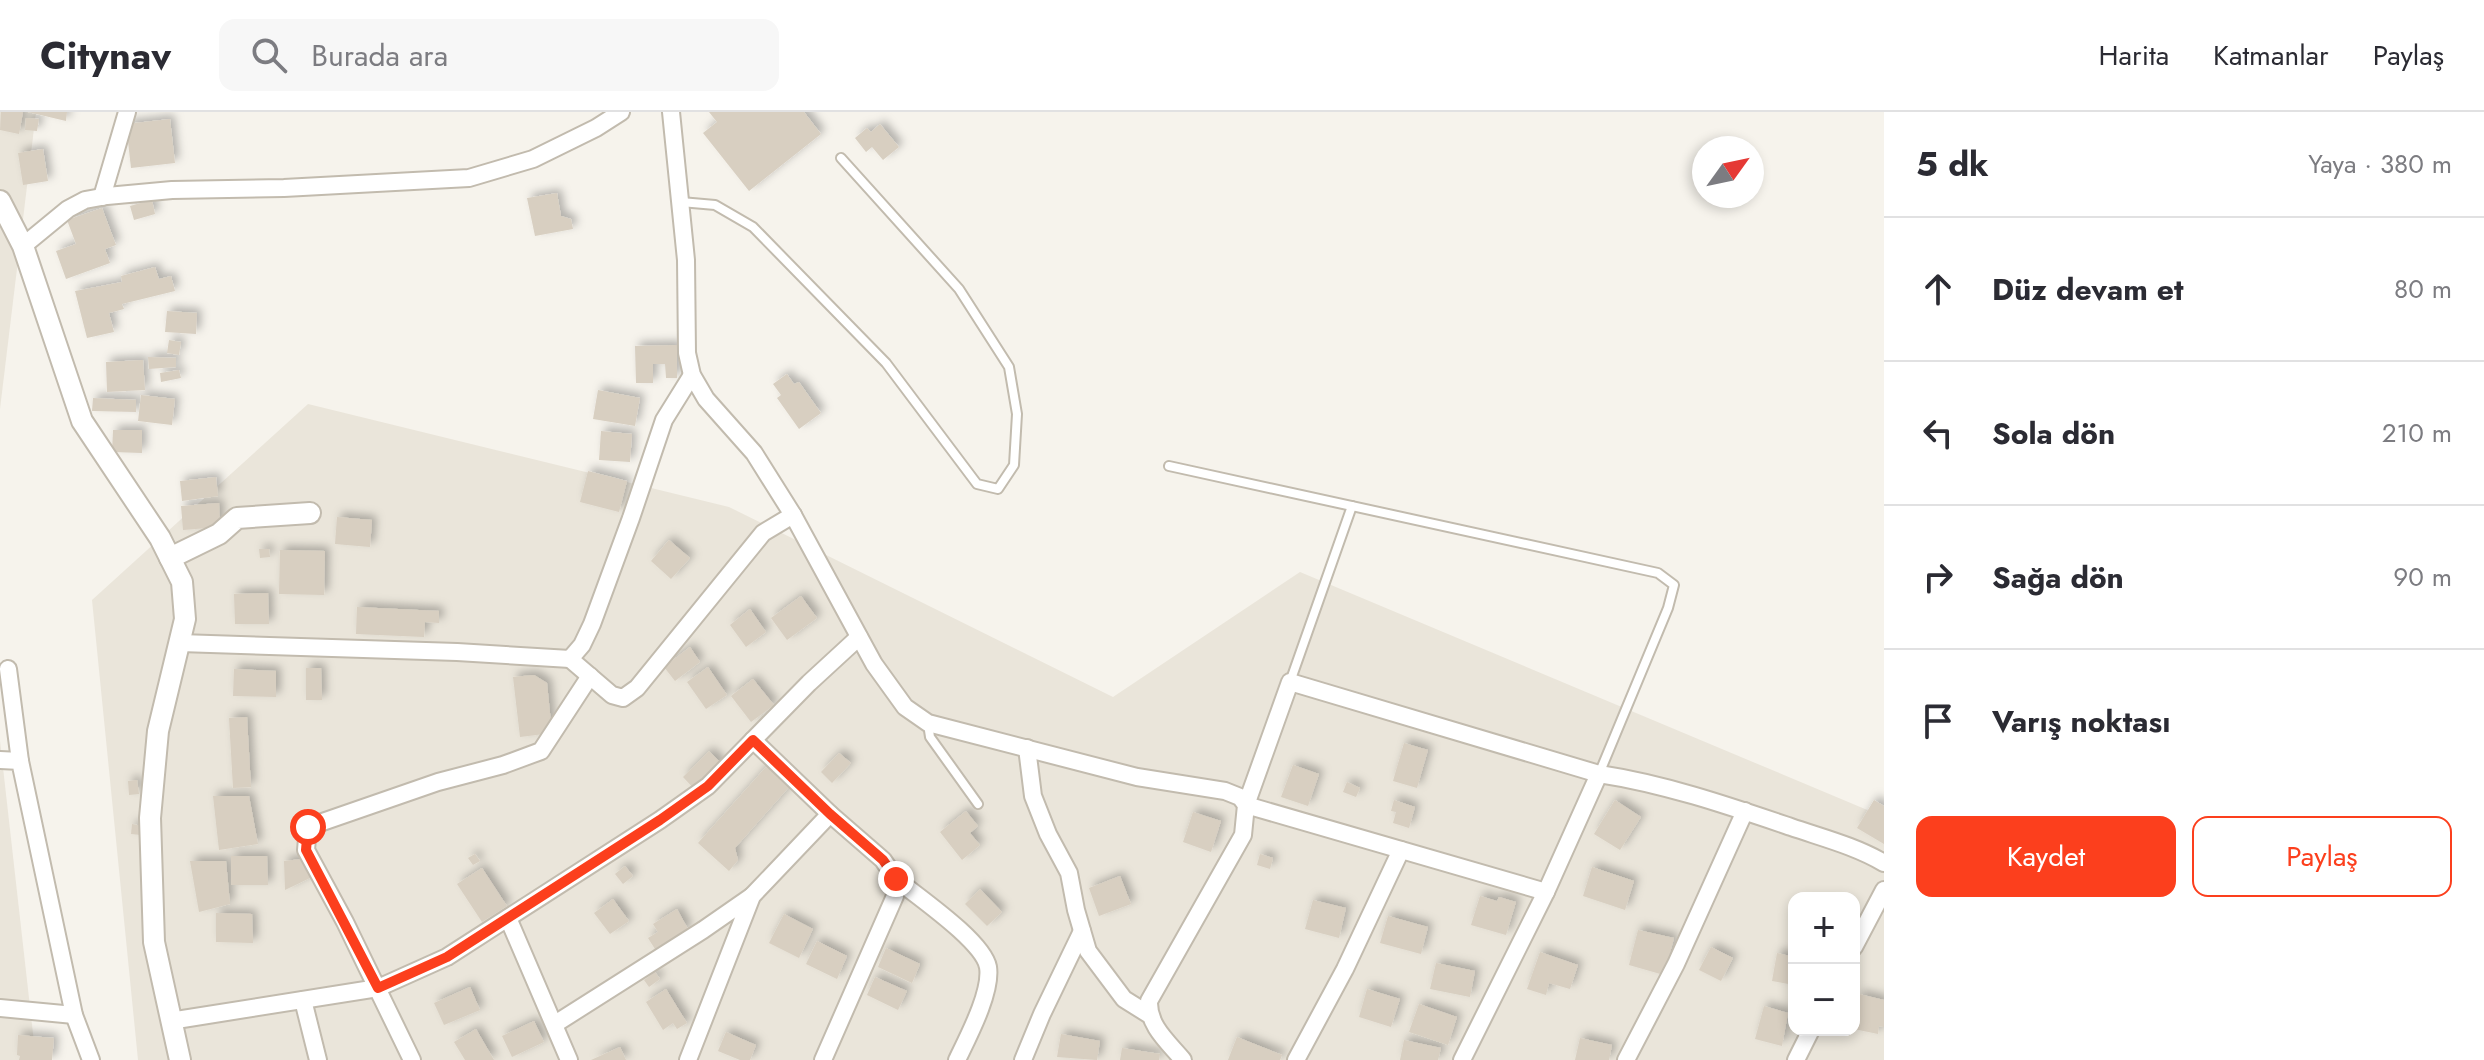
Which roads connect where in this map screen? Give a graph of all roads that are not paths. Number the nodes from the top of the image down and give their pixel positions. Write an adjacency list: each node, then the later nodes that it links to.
1 (127, 112): 5 (street)
2 (621, 112): 5 (street)
3 (671, 112): 7 (street)
4 (841, 158): 7 (lane)
5 (102, 197): 8 (street)
6 (0, 201): 8 (street)
7 (680, 202): 9 (street)
8 (23, 246): 14 (street)
9 (692, 375): 13 (street); 17 (street)
10 (1169, 466): 11 (lane)
11 (1352, 506): 20 (lane); 26 (lane)
12 (310, 513): 14 (street)
13 (793, 515): 15 (street); 19 (street)
14 (170, 558): 16 (street)
15 (859, 637): 21 (street); 22 (street)
16 (180, 643): 17 (street); 45 (street)
17 (570, 659): 19 (street)
18 (8, 669): 25 (street)
19 (590, 676): 40 (street)
20 (1290, 682): 26 (street); 28 (street)
21 (928, 723): 23 (street); 27 (lane)
22 (753, 740): 30 (street); 37 (street)
23 (1027, 748): 28 (street); 38 (street)
24 (0, 760): 25 (street)
25 (20, 761): 44 (street)
26 (1599, 774): 29 (street); 35 (street)
27 (978, 804)
28 (1246, 805): 31 (street); 43 (street)
29 (1745, 811): 32 (street); 60 (street)
30 (830, 814): 33 (street); 36 (street)
31 (1401, 850): 35 (street); 58 (street)
32 (1884, 863)
33 (896, 879): 54 (street); 55 (street)
34 (1884, 890): 39 (street)
35 (1546, 892): 59 (street)
36 (752, 896): 46 (street); 53 (street)
37 (508, 918): 40 (street); 46 (street)
38 (1082, 931): 43 (street); 56 (street)
39 (1860, 936)
40 (378, 988): 41 (street); 51 (street)
41 (303, 1000): 45 (street); 50 (street)
42 (0, 1008): 44 (street)
43 (1148, 1014): 57 (street)
44 (74, 1015): 48 (street)
45 (170, 1021): 49 (street)
46 (555, 1024): 52 (street)
47 (1808, 1036): 61 (street)
48 (91, 1060)
49 (180, 1060)
50 (318, 1060)
51 (412, 1060)
52 (569, 1060)
53 (688, 1060)
54 (823, 1060)
55 (957, 1060)
56 (1023, 1060)
57 (1183, 1060)
58 (1296, 1060)
59 (1462, 1060)
60 (1626, 1060)
61 (1796, 1060)

